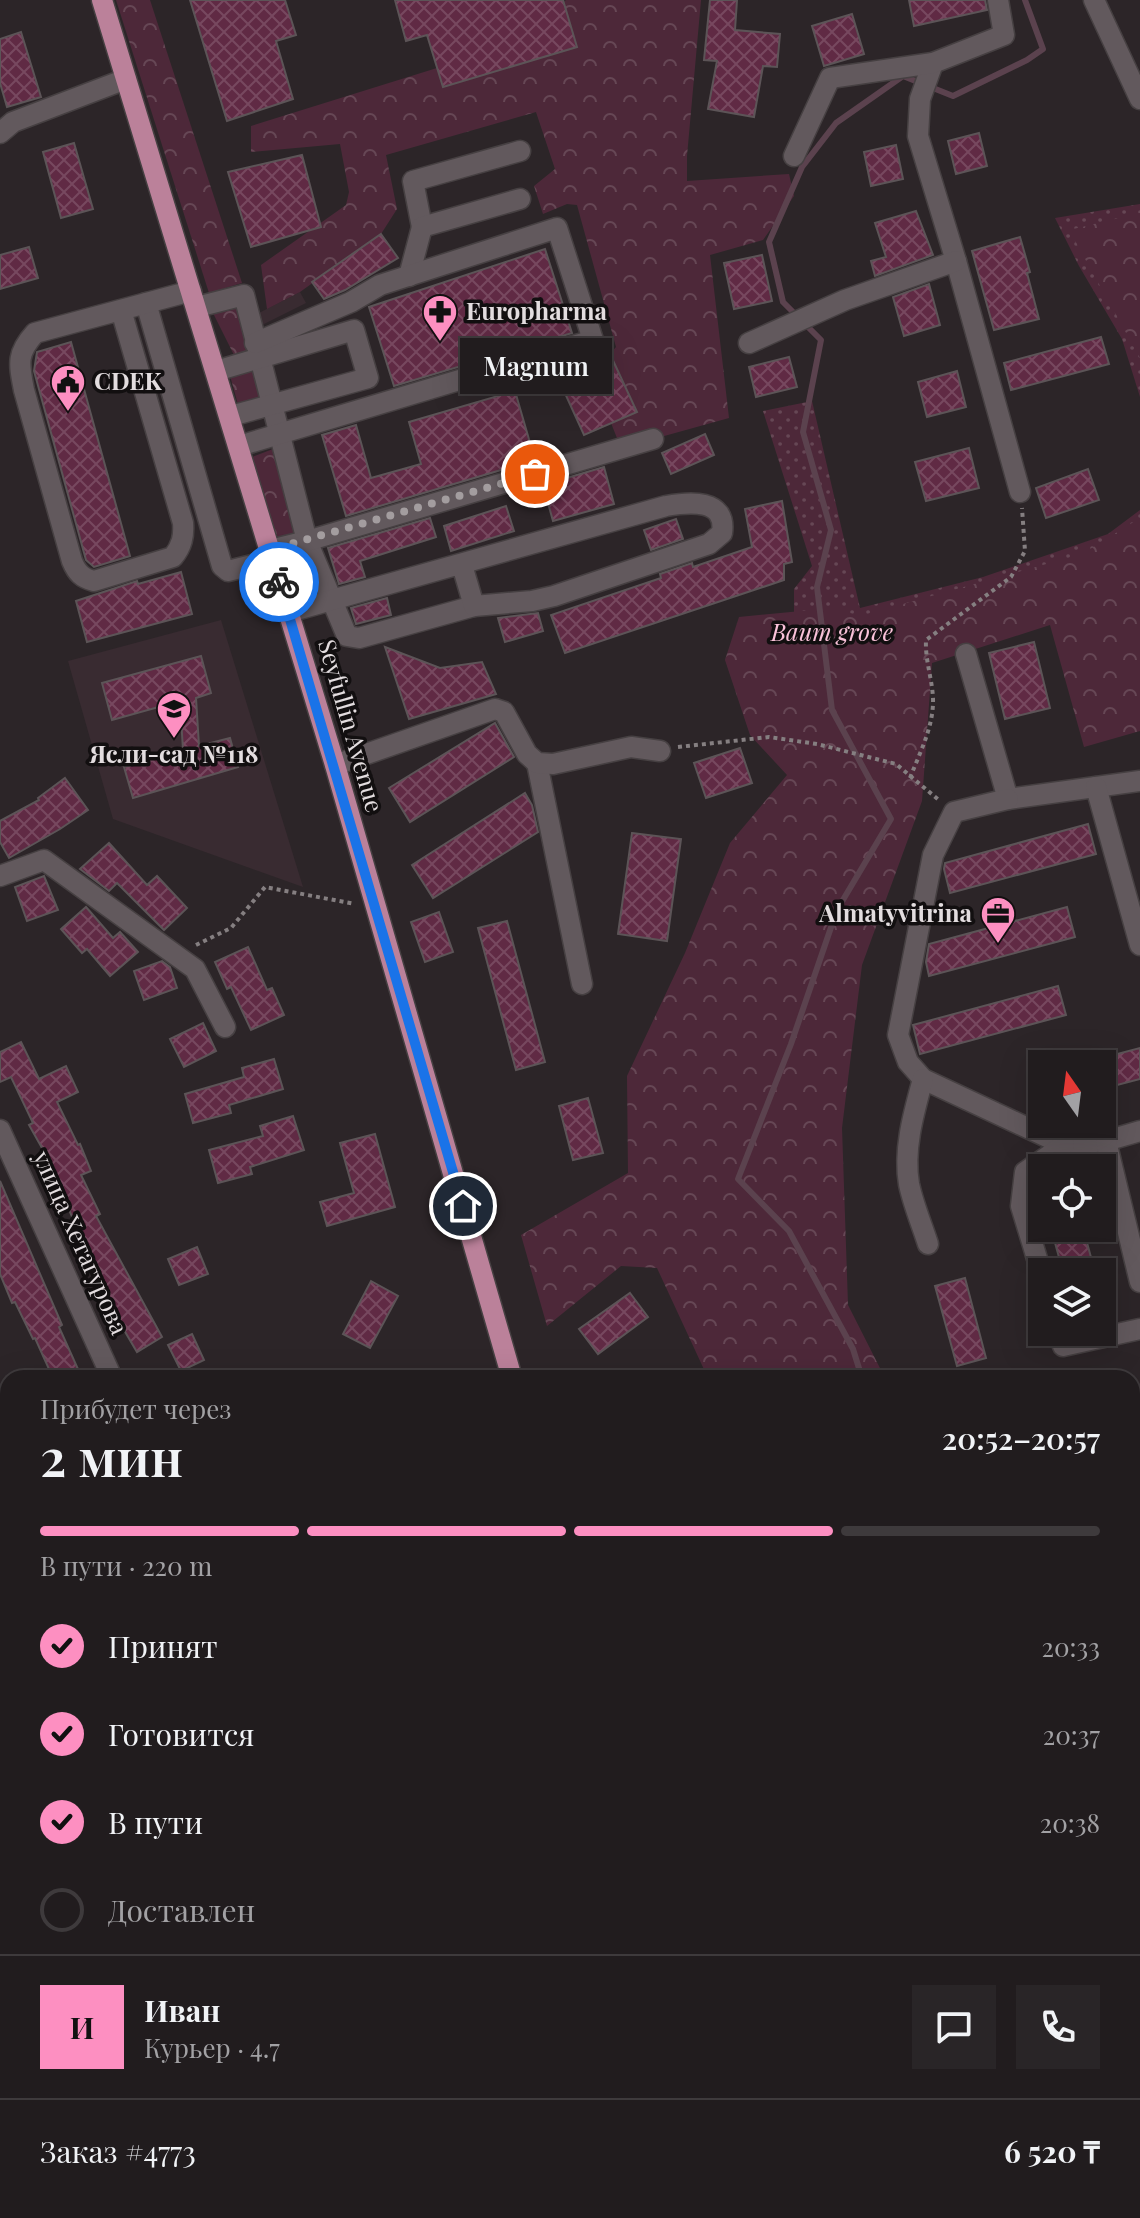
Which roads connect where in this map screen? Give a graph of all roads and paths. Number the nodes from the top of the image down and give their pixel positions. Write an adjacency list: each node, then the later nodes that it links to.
1 (102, 0): 5 (main road, Seyfullin Avenue)
2 (998, 0): 4 (street)
3 (1094, 0): 6 (street)
4 (933, 63): 9 (street); 12 (street)
5 (126, 79): 7 (street); 14 (main road, Seyfullin Avenue)
6 (1140, 99)
7 (0, 133)
8 (520, 151): 11 (street)
9 (794, 156)
10 (520, 199): 11 (street)
11 (422, 227): 13 (street)
12 (956, 261): 19 (street); 27 (street)
13 (409, 276): 15 (street); 24 (street)
14 (194, 299): 16 (street); 20 (street); 21 (main road, Seyfullin Avenue)
15 (351, 302): 18 (street); 20 (street)
16 (146, 303): 17 (street); 29 (street)
17 (121, 310): 17 (street)
18 (354, 330): 20 (street); 22 (street)
19 (749, 343)
20 (257, 351): 21 (street); 22 (street)
21 (216, 371): 23 (main road, Seyfullin Avenue)
22 (270, 404): 23 (street); 24 (street)
23 (231, 416): 26 (main road, Seyfullin Avenue)
24 (278, 435): 26 (street); 28 (street)
25 (653, 439): 28 (street)
26 (239, 446): 29 (main road, Seyfullin Avenue)
27 (1020, 492): 38 (path)
28 (307, 541): 29 (street); 31 (street)
29 (271, 555): 33 (main road, Seyfullin Avenue)
30 (462, 565): 31 (street); 32 (street); 32 (street)
31 (330, 599): 32 (street); 33 (street)
32 (474, 606)
33 (289, 612): 37 (main road, Seyfullin Avenue)
34 (966, 654): 41 (street)
35 (660, 751): 36 (street); 38 (path)
36 (537, 763): 37 (street); 47 (street)
37 (335, 765): 44 (main road, Seyfullin Avenue)
38 (910, 778): 42 (path)
39 (1140, 781): 40 (street)
40 (1096, 787): 41 (street); 45 (street)
41 (1008, 799): 42 (street)
42 (954, 812): 49 (street)
43 (0, 876): 46 (street)
44 (377, 908): 46 (path); 60 (main road, Seyfullin Avenue)
45 (1140, 945)
46 (175, 955): 48 (street)
47 (582, 984)
48 (225, 1027)
49 (923, 1079): 53 (street); 54 (street)
50 (0, 1130): 59 (street, улица Хетагурова)
51 (1140, 1131): 52 (street)
52 (1106, 1141): 53 (street); 56 (street)
53 (1064, 1145): 55 (street)
54 (928, 1244)
55 (1037, 1258)
56 (1140, 1282)
57 (1140, 1329): 58 (street)
58 (1116, 1334)
59 (108, 1370)
60 (510, 1370)

